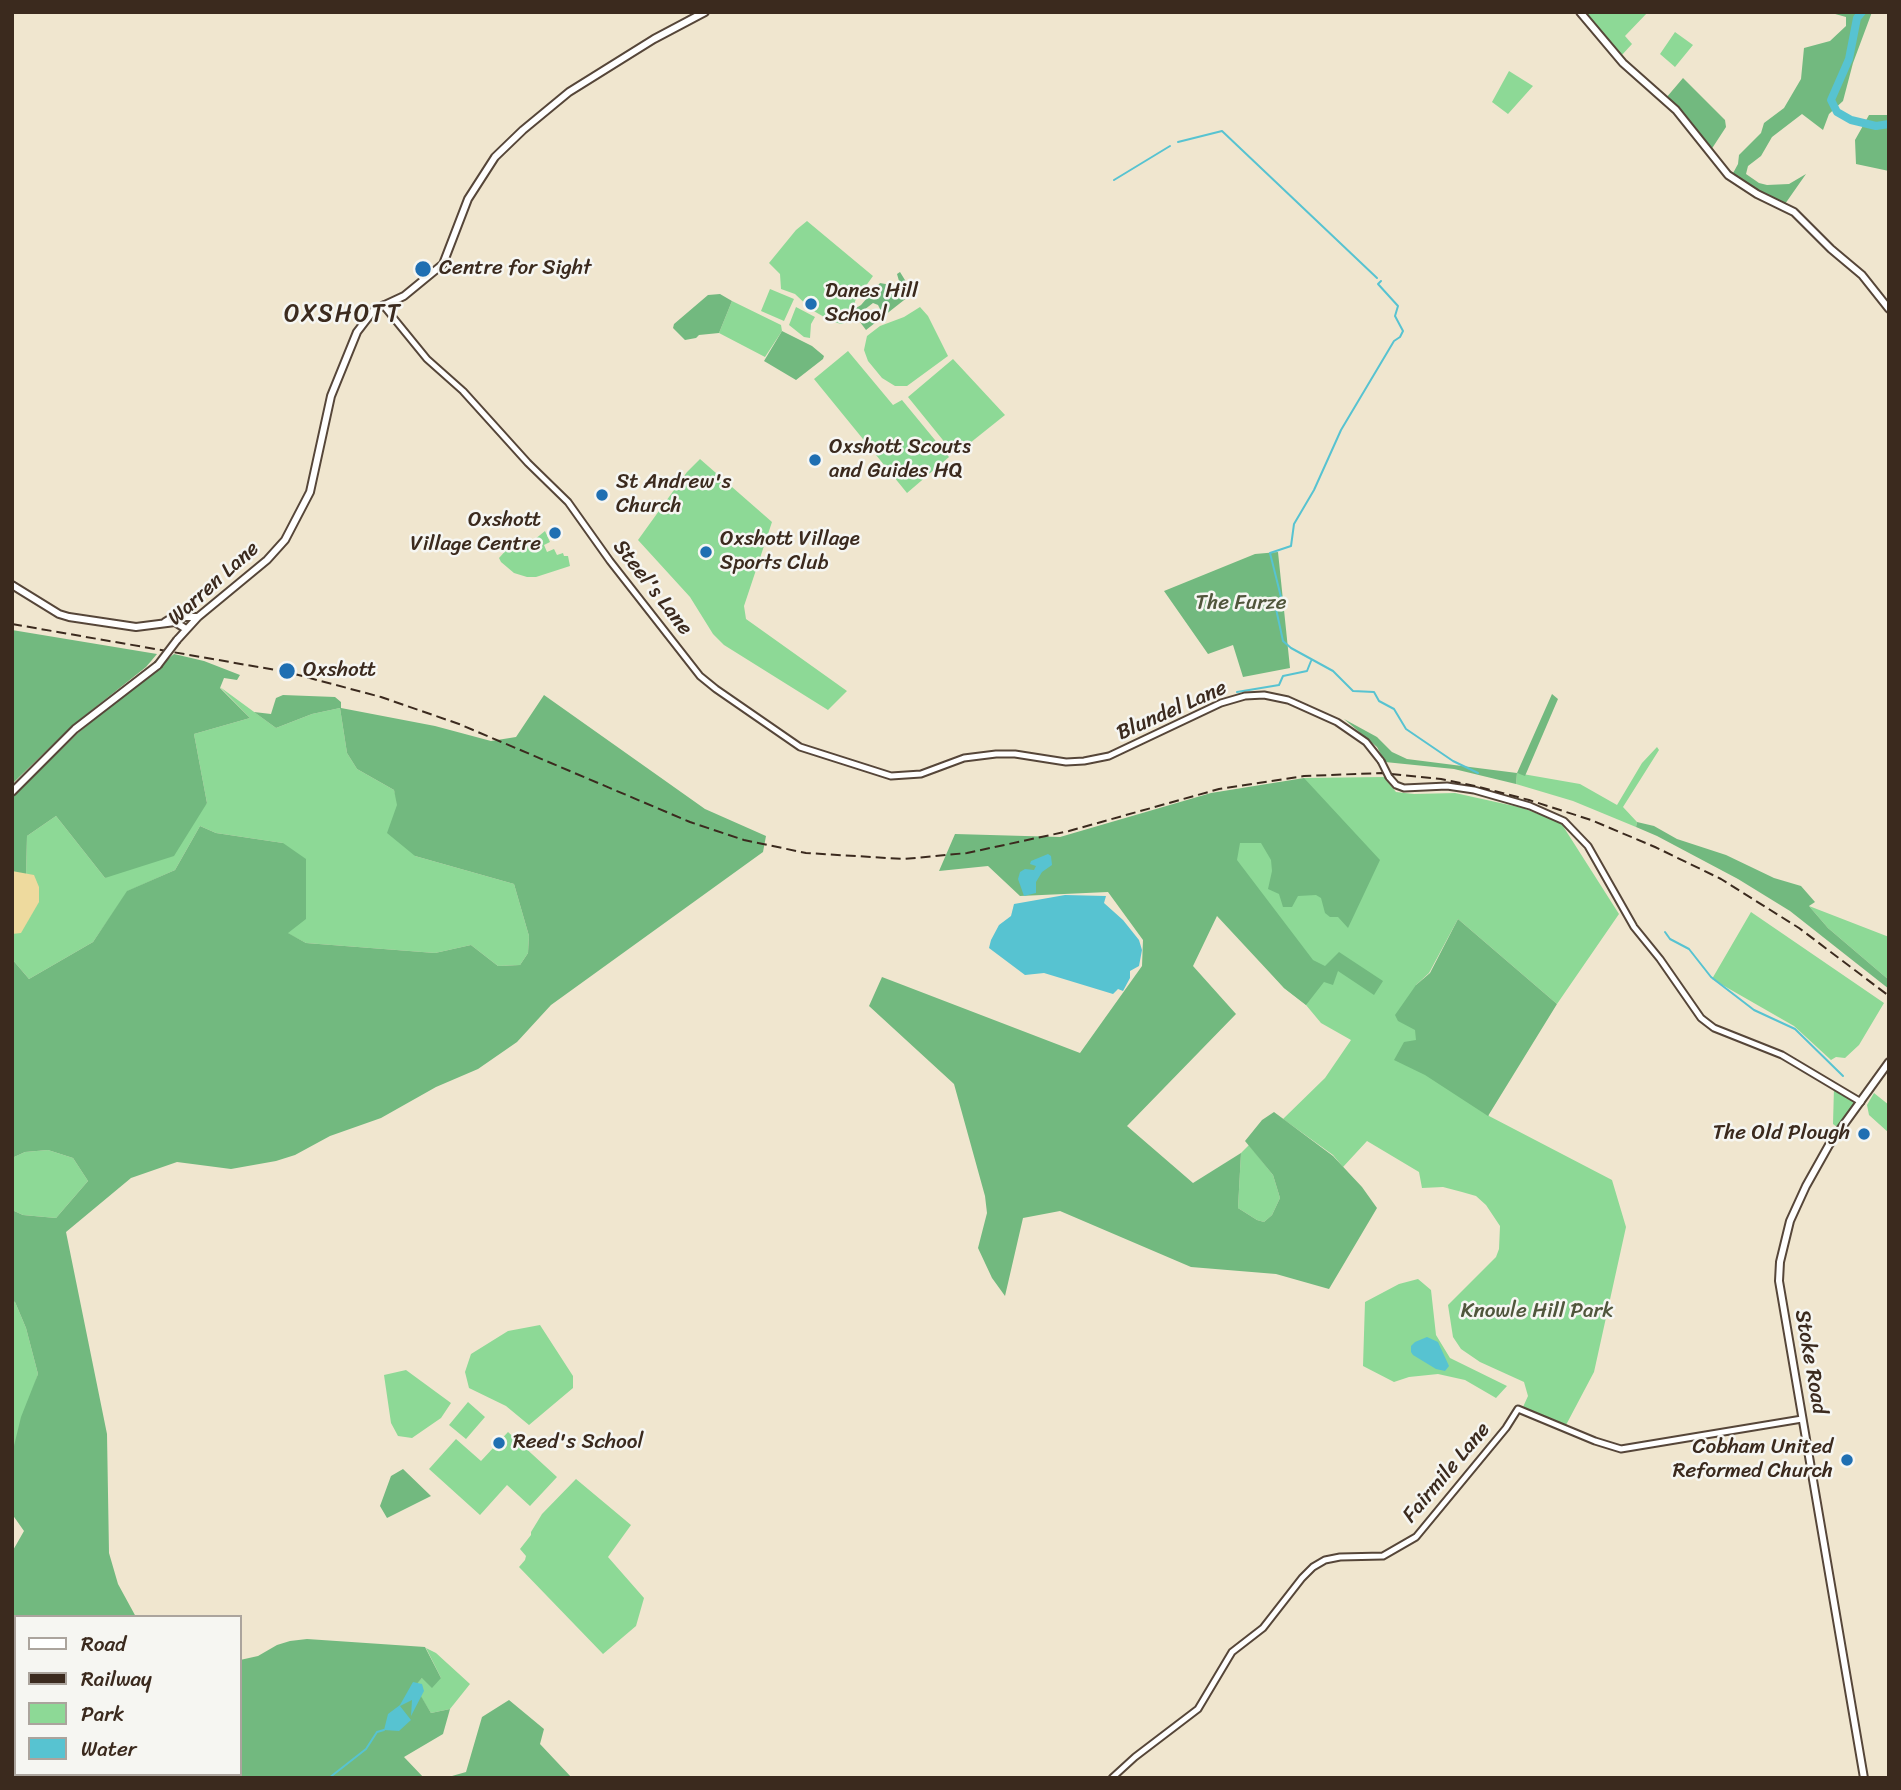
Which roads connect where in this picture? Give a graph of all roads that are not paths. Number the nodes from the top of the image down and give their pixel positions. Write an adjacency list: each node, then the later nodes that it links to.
1 (705, 12): 3 (main road)
2 (1580, 12): 4 (main road)
3 (383, 304): 6 (main road, Warren Lane); 9 (street, Steel's Lane)
4 (1889, 309)
5 (12, 585): 7 (main road)
6 (198, 617): 7 (main road); 8 (main road, Warren Lane)
7 (163, 623): 8 (main road)
8 (186, 629): 10 (main road, Warren Lane, bridge)
9 (800, 747): 12 (street, Blundel Lane, bridge)
10 (13, 788)
11 (1889, 1062): 12 (main road, Stoke Road)
12 (1861, 1102): 13 (main road, Stoke Road)
13 (1802, 1419): 14 (street, Fairmile Lane); 15 (main road, Stoke Road)
14 (1112, 1778)
15 (1864, 1778)

